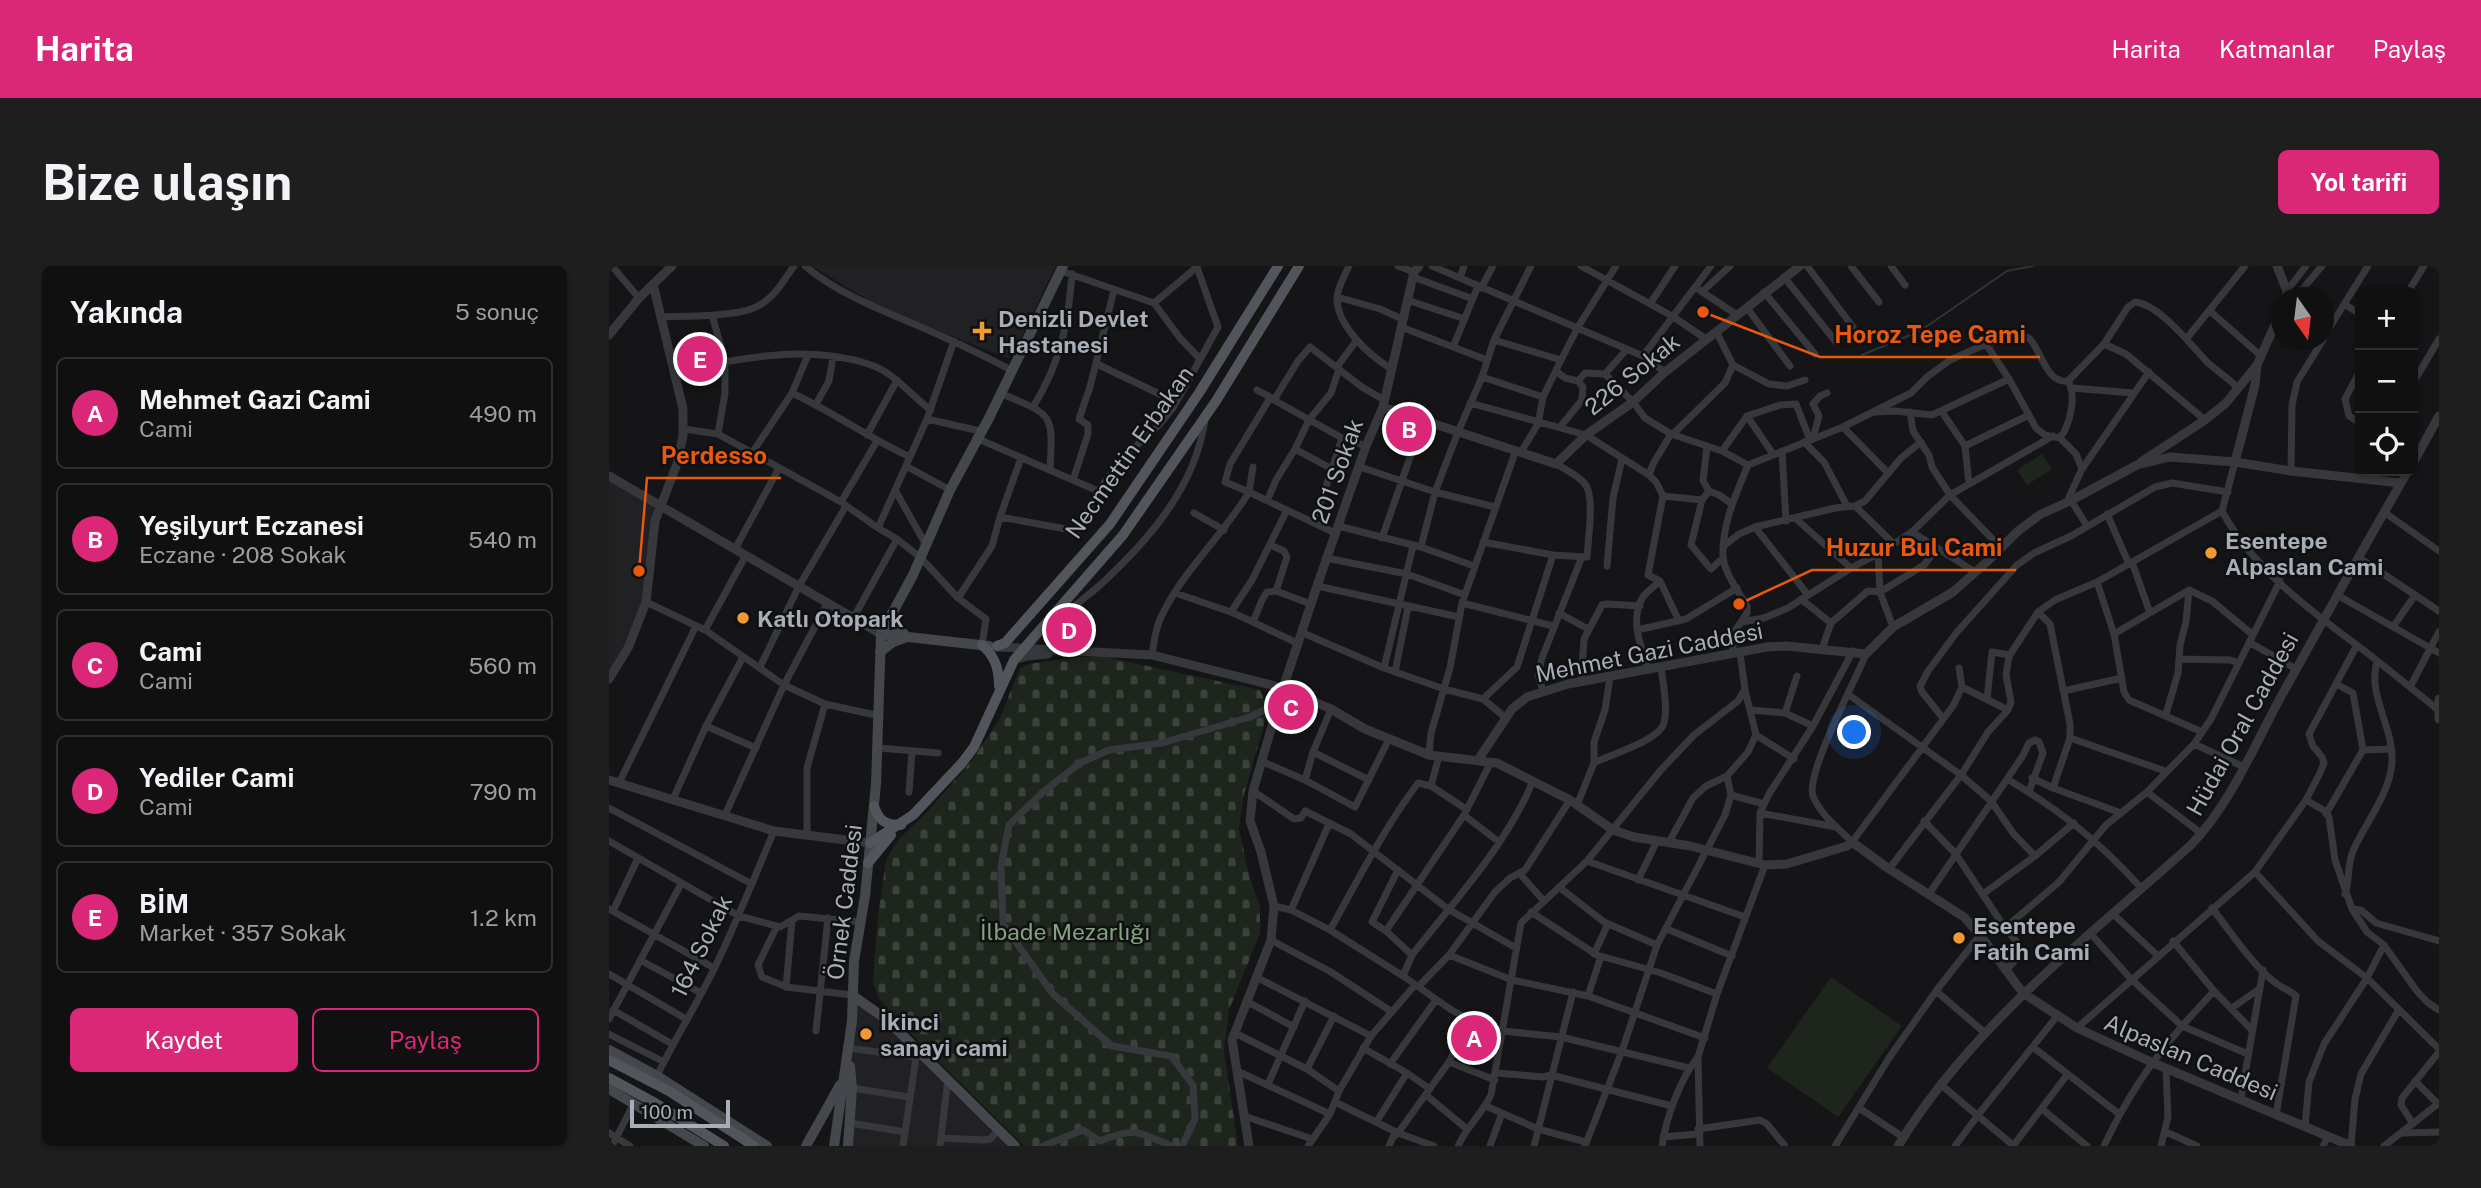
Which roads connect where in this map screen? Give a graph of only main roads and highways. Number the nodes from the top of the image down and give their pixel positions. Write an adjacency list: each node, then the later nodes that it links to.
1 (1278, 266): 8 (main road, Necmettin Erbakan)
2 (1299, 266): 10 (main road, Necmettin Erbakan)
3 (1065, 270): 4 (main road)
4 (892, 612): 5 (main road); 6 (main road)
5 (881, 634): 6 (main road); 9 (main road, Örnek Caddesi)
6 (907, 637): 7 (main road); 9 (main road)
7 (982, 645): 8 (main road); 10 (main road)
8 (997, 646)
9 (880, 652): 11 (main road, Örnek Caddesi)
10 (999, 689): 12 (main road, Necmettin Erbakan)
11 (874, 806): 12 (main road); 13 (main road, Örnek Caddesi)
12 (901, 825): 13 (main road); 14 (main road)
13 (870, 843): 14 (main road, Örnek Caddesi)
14 (868, 863): 15 (main road, Örnek Caddesi)
15 (852, 995): 16 (main road); 31 (main road, Örnek Caddesi)
16 (848, 1048): 20 (main road); 22 (main road)
17 (609, 1051): 26 (main road)
18 (609, 1060): 25 (main road)
19 (609, 1077): 24 (main road)
20 (844, 1079): 27 (main road); 28 (main road)
21 (609, 1089): 23 (main road)
22 (850, 1125): 29 (main road); 30 (main road)
23 (704, 1146)
24 (724, 1146)
25 (754, 1146)
26 (767, 1146)
27 (806, 1146)
28 (834, 1146)
29 (848, 1146)
30 (854, 1146)
31 (1015, 1146)

